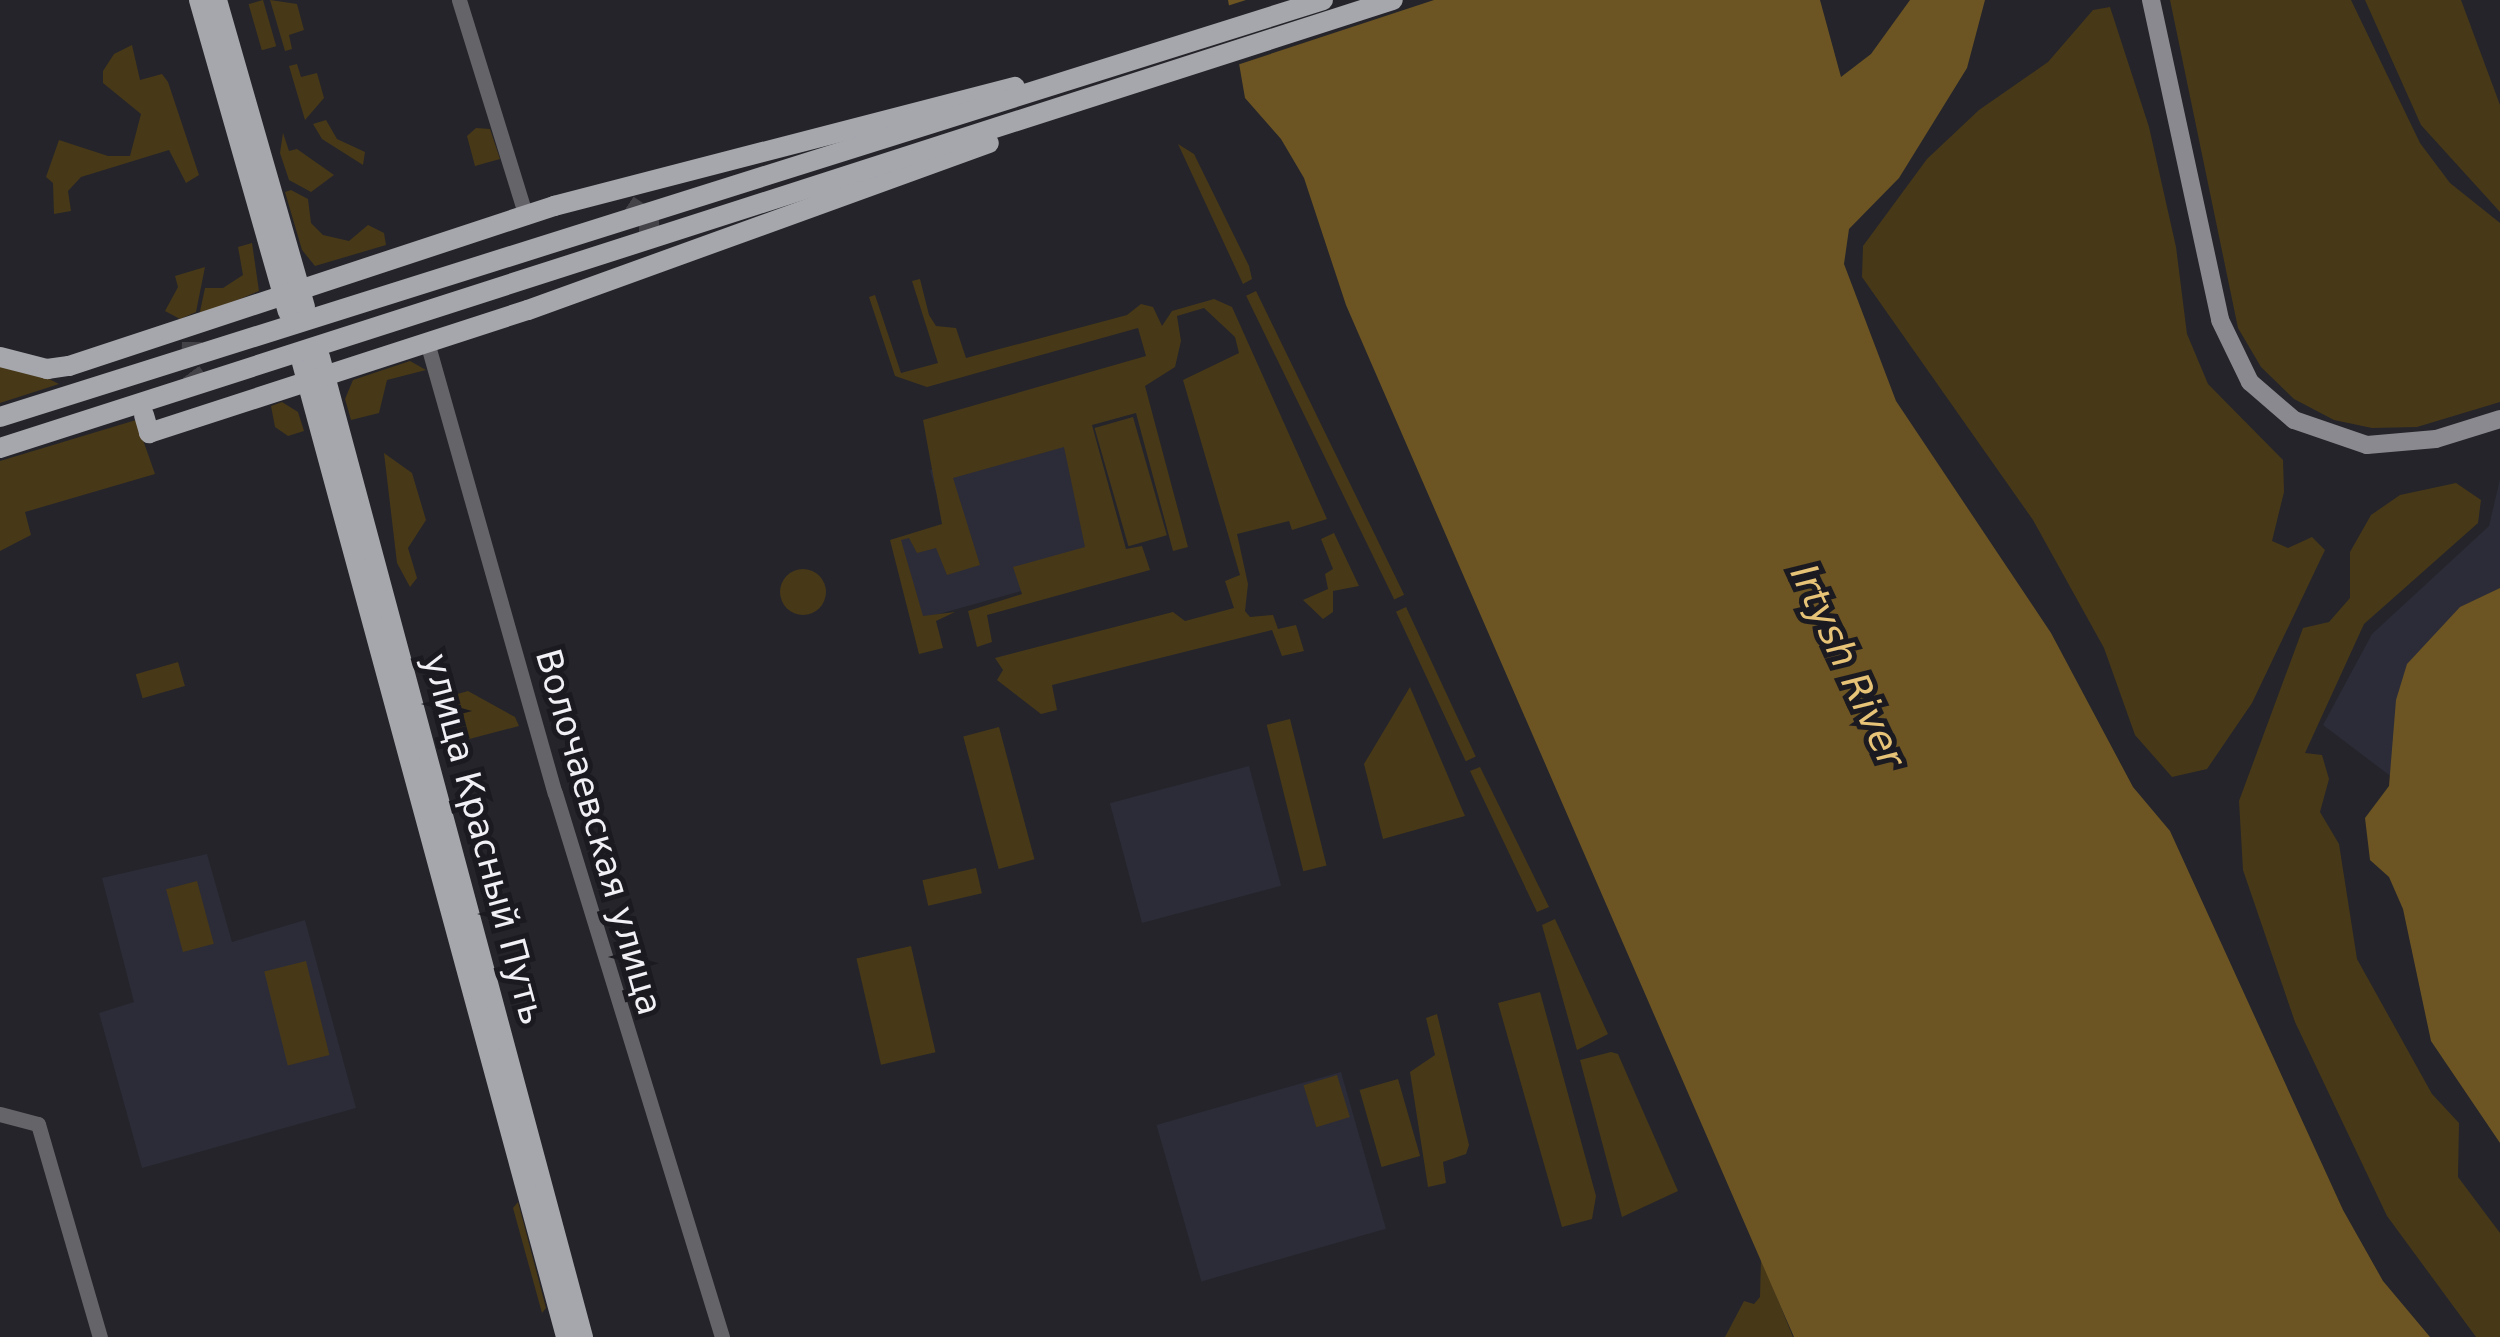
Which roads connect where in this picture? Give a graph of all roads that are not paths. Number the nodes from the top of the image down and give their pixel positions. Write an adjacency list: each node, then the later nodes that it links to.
1 (199, 0): 15 (main road)
2 (217, 0): 15 (main road)
3 (459, 0): 12 (street)
4 (1323, 0): 7 (main road)
5 (1393, 0): 7 (main road)
6 (2151, 0): 24 (main road)
7 (1113, 80): 8 (main road); 9 (main road)
8 (1037, 91): 10 (main road); 23 (main road)
9 (1027, 117): 14 (main road); 26 (main road)
10 (585, 200): 11 (main road); 12 (main road)
11 (628, 205)
12 (526, 217): 15 (main road)
13 (649, 249): 14 (main road)
14 (630, 268): 18 (main road)
15 (294, 301): 16 (main road)
16 (208, 321): 17 (main road); 19 (main road)
17 (192, 342)
18 (426, 342): 20 (main road); 32 (street, Волочаевская улица)
19 (0, 356)
20 (314, 369): 22 (main road); 27 (main road, улица Красный Путь)
21 (206, 393): 22 (main road)
22 (231, 406): 25 (main road)
23 (0, 417)
24 (2500, 419)
25 (147, 424)
26 (0, 448)
27 (496, 1042): 30 (main road, улица Красный Путь); 31 (main road, улица Красный Путь)
28 (0, 1114): 29 (street)
29 (100, 1337)
30 (566, 1337)
31 (583, 1337)
32 (722, 1337)

